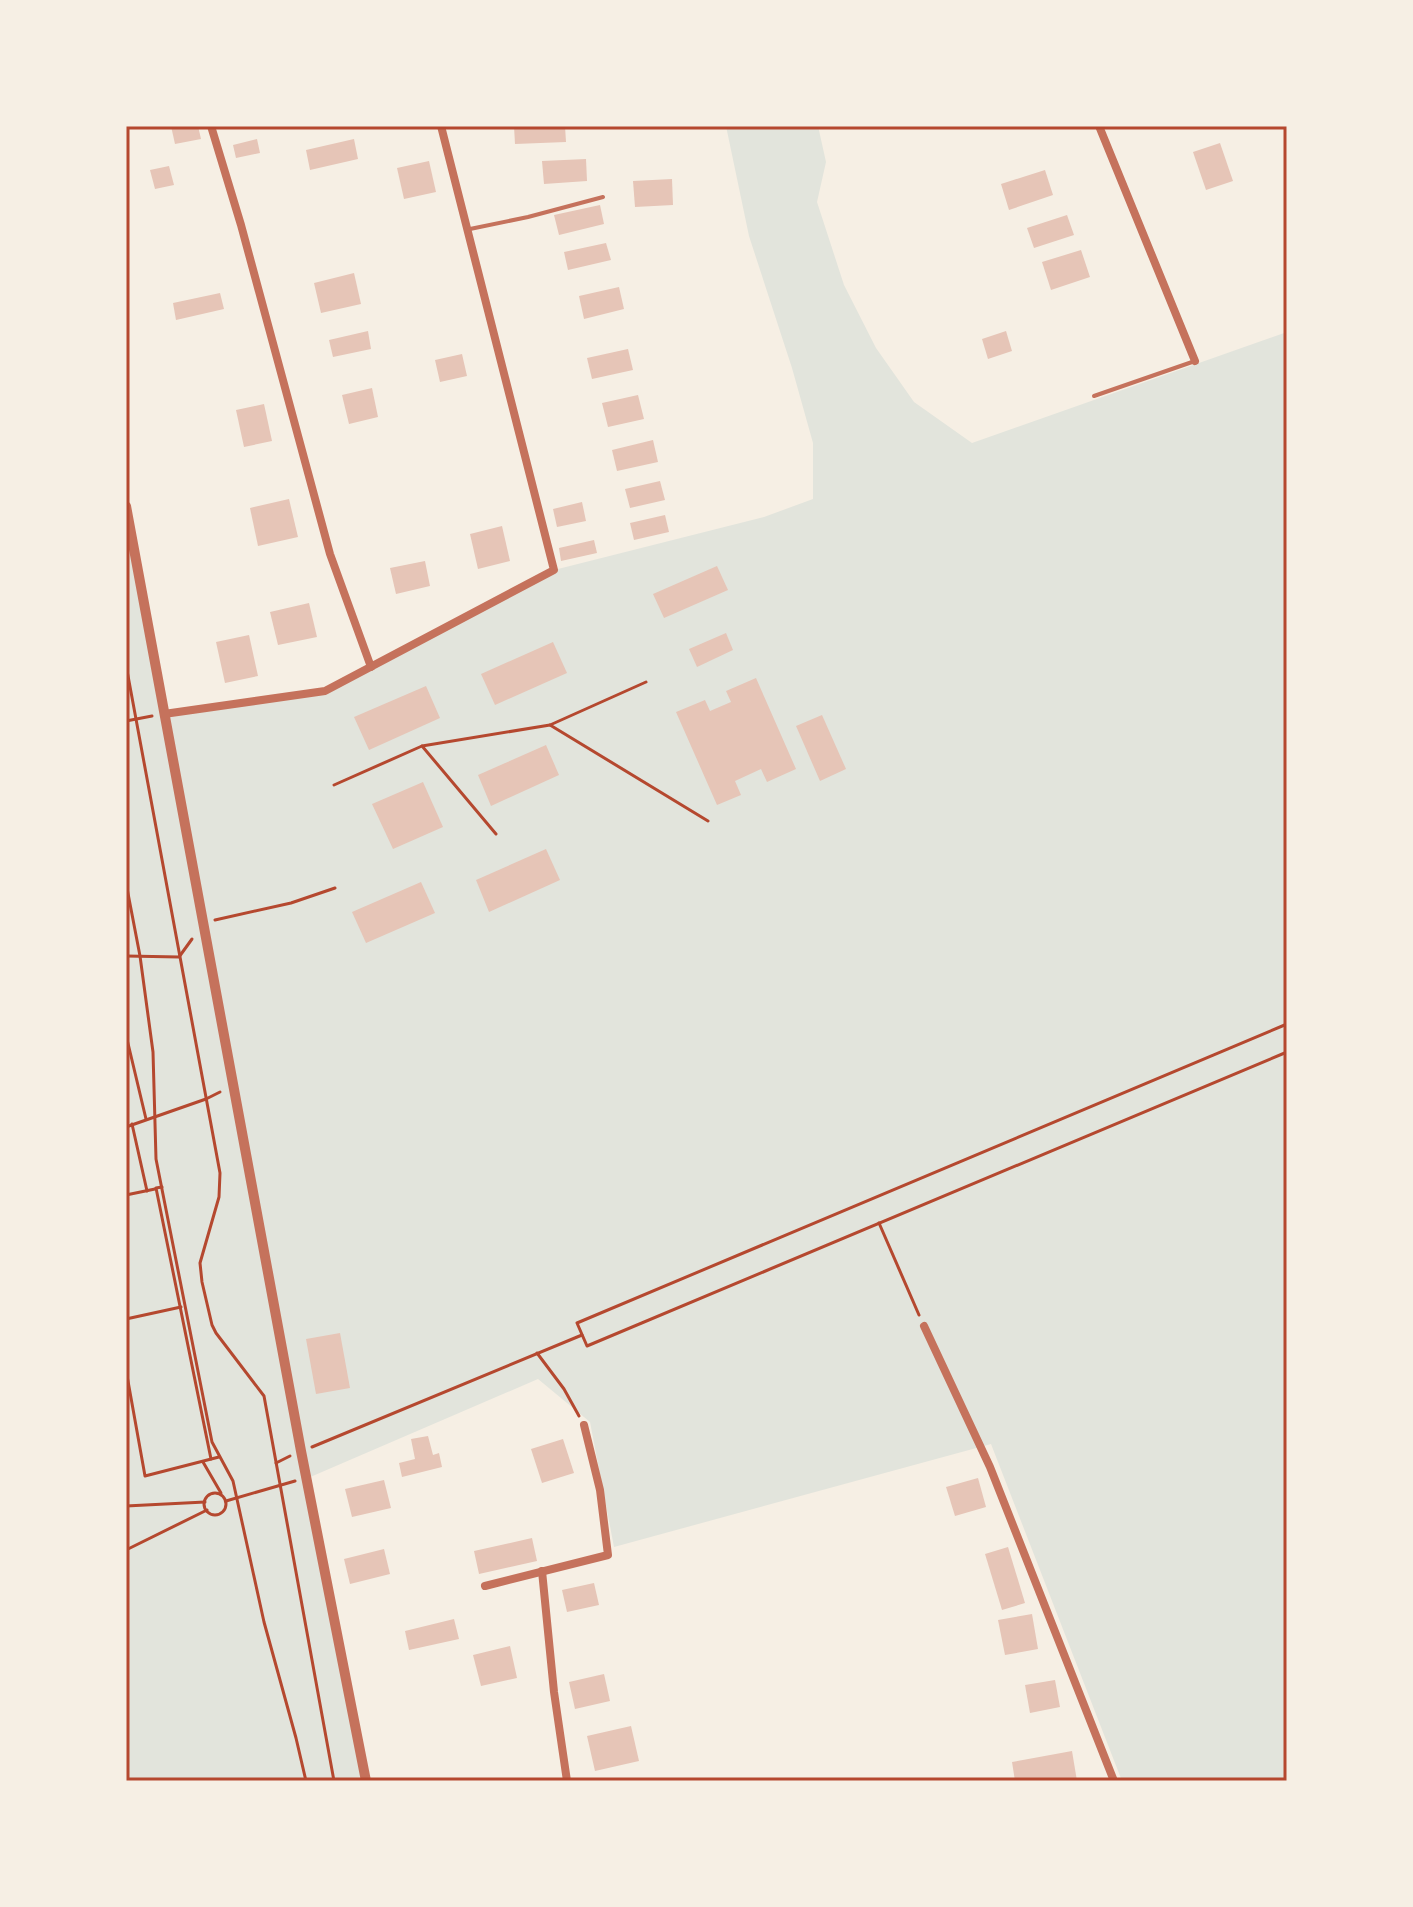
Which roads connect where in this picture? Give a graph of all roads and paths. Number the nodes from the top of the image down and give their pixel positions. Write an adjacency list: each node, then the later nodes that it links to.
1 (211, 126): 10 (street)
2 (441, 126): 5 (street)
3 (1099, 126): 6 (street)
4 (603, 197): 5 (lane)
5 (468, 230): 10 (street)
6 (1195, 361): 7 (lane)
7 (1094, 396)
8 (126, 506): 12 (street)
9 (126, 665): 13 (path)
10 (371, 667): 12 (street)
11 (646, 682): 15 (path)
12 (164, 714): 22 (street)
13 (136, 719): 14 (path); 25 (path)
14 (126, 721)
15 (550, 725): 16 (path); 18 (path)
16 (422, 746): 17 (path); 19 (path)
17 (334, 785)
18 (708, 821)
19 (496, 834)
20 (126, 883): 24 (path)
21 (335, 888): 22 (path)
22 (204, 923): 25 (path); 29 (street)
23 (126, 956): 24 (path)
24 (140, 956): 25 (path); 31 (path)
25 (179, 957): 30 (path)
26 (1287, 1024): 42 (path)
27 (126, 1035): 32 (path)
28 (1287, 1052): 38 (path)
29 (234, 1085): 30 (path); 46 (street)
30 (206, 1099): 31 (path); 50 (path)
31 (155, 1117): 32 (path); 35 (path)
32 (146, 1119): 33 (path)
33 (132, 1124): 34 (path); 36 (path)
34 (126, 1127)
35 (162, 1187): 36 (path); 39 (path)
36 (147, 1191): 37 (path)
37 (126, 1195)
38 (879, 1223): 41 (path); 42 (path)
39 (183, 1307): 40 (path); 47 (path); 48 (path)
40 (126, 1319)
41 (924, 1326): 66 (street)
42 (582, 1334): 43 (path)
43 (537, 1353): 45 (path); 46 (path)
44 (126, 1370): 49 (path)
45 (584, 1425): 60 (street)
46 (301, 1451): 50 (path); 51 (street)
47 (219, 1457): 48 (path); 54 (path)
48 (211, 1459): 49 (path)
49 (203, 1462): 53 (path)
50 (276, 1463): 52 (path)
51 (307, 1478): 52 (path); 64 (street)
52 (280, 1486): 54 (path); 63 (path)
53 (222, 1495): 55 (path); 56 (path)
54 (237, 1498): 55 (path); 62 (path)
55 (226, 1501): 58 (path)
56 (205, 1502): 57 (path); 58 (path)
57 (126, 1506)
58 (207, 1510): 59 (path)
59 (126, 1550)
60 (542, 1571): 61 (street); 65 (street)
61 (485, 1586)
62 (306, 1781)
63 (334, 1781)
64 (366, 1781)
65 (567, 1781)
66 (1114, 1781)

